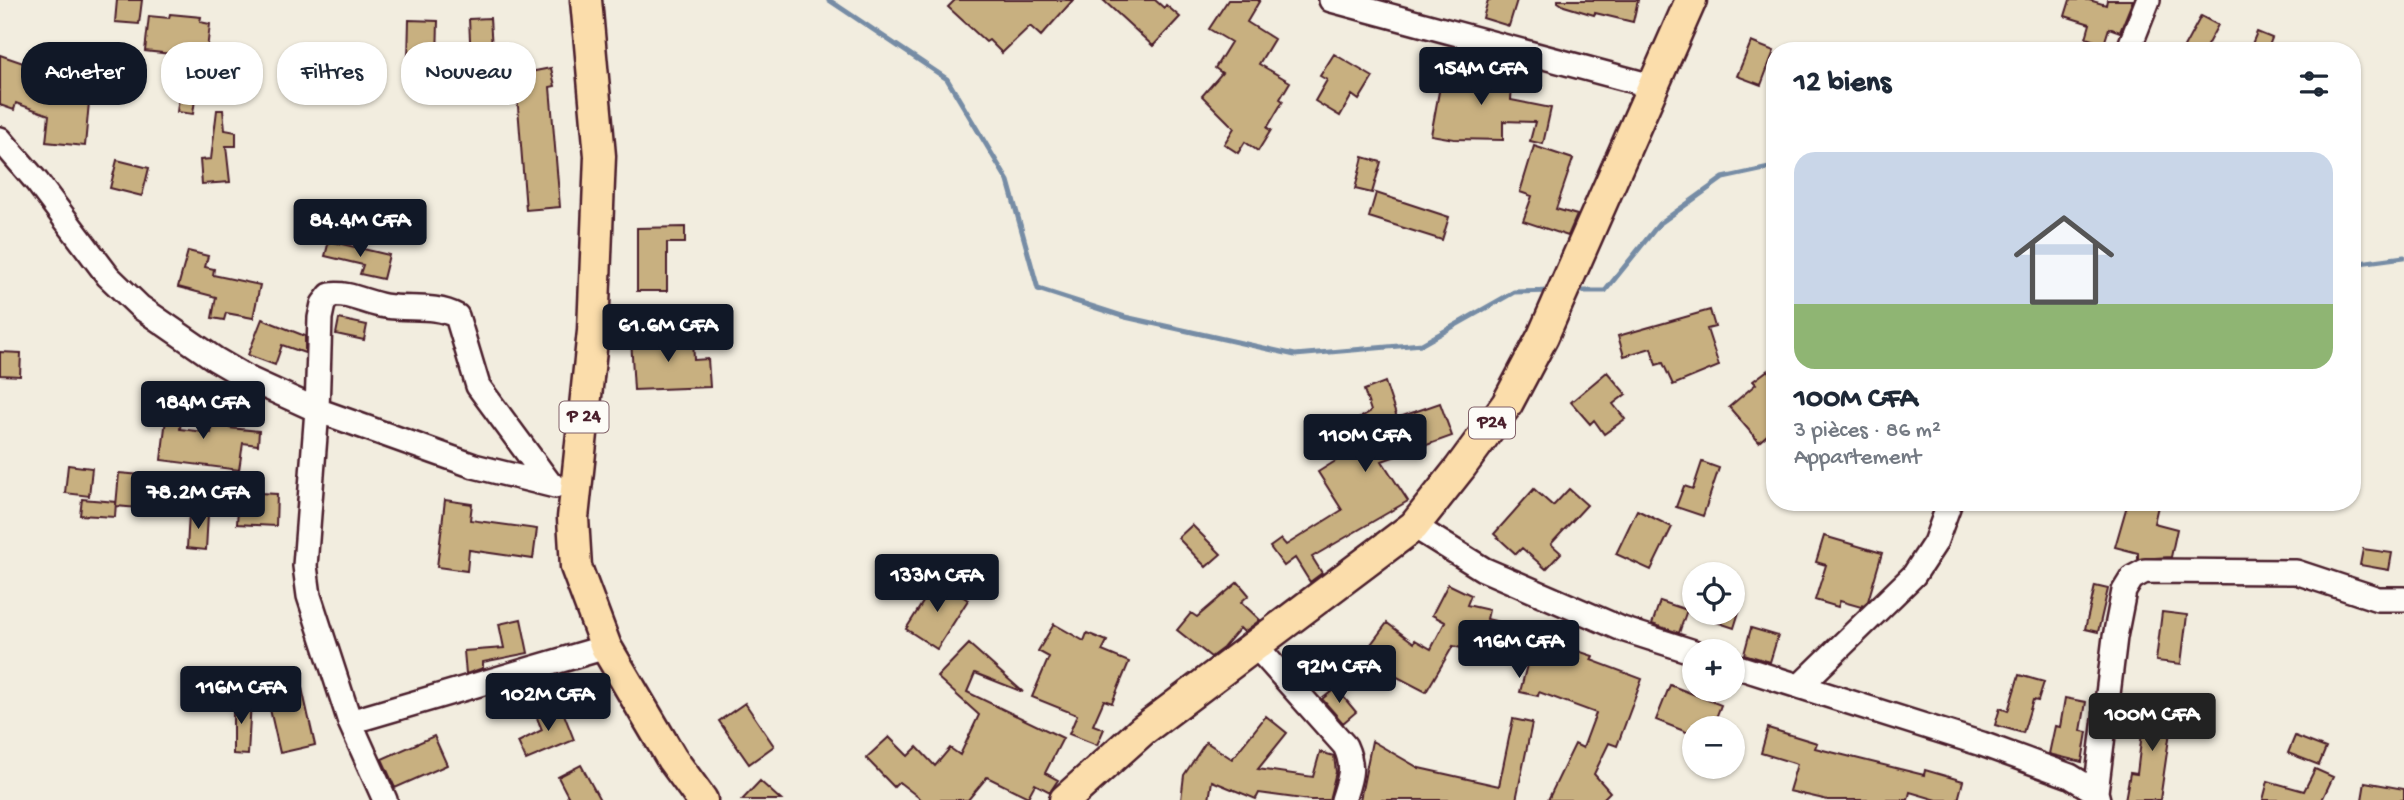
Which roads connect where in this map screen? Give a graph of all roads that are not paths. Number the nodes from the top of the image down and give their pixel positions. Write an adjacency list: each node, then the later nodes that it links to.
1 (586, 0): 9 (main road, P 24)
2 (1331, 0): 6 (street)
3 (1691, 0): 6 (main road, P24)
4 (2148, 0): 5 (street)
5 (2132, 42)
6 (1652, 86): 11 (main road, P24)
7 (0, 139): 8 (street)
8 (317, 410): 9 (street); 9 (street); 18 (street)
9 (563, 488): 14 (main road, P 24)
10 (1947, 511): 17 (street)
11 (1414, 526): 13 (main road, P24); 15 (street)
12 (2404, 599): 19 (street)
13 (1255, 645): 22 (main road, P24); 23 (street)
14 (606, 647): 18 (street); 21 (main road, P 24)
15 (1682, 648)
16 (1745, 669): 17 (street)
17 (1800, 686): 19 (street)
18 (350, 722): 20 (street)
19 (2097, 796)
20 (385, 800)
21 (702, 800)
22 (1065, 800)
23 (1343, 800)

